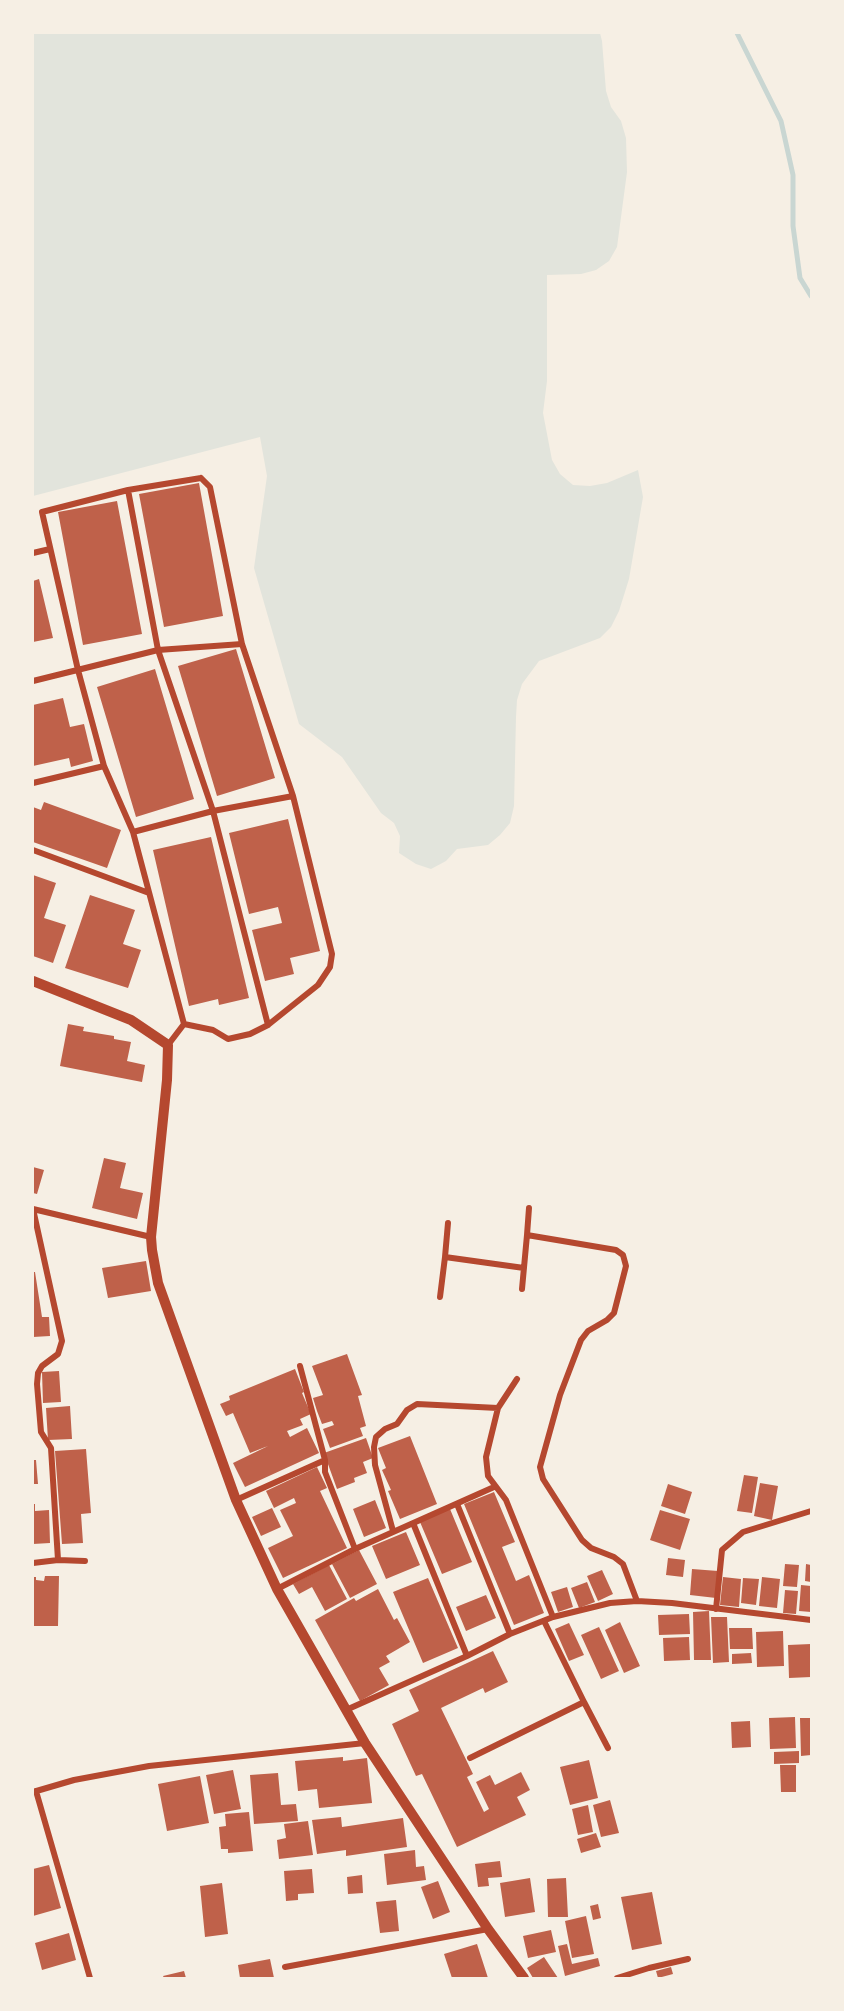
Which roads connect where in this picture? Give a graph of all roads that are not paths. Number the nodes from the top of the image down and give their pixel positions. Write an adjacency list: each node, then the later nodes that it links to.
1 (128, 490): 2 (street); 4 (street); 5 (street)
2 (50, 549): 3 (street); 6 (street)
3 (33, 553)
4 (242, 644): 5 (street); 10 (street)
5 (158, 650): 6 (street); 11 (street)
6 (78, 670): 7 (street); 8 (street)
7 (33, 681)
8 (104, 766): 9 (street); 12 (street)
9 (33, 783)
10 (293, 796): 11 (street); 17 (street)
11 (213, 811): 12 (street); 17 (street)
12 (133, 832): 14 (street)
13 (33, 850): 14 (street)
14 (149, 893): 16 (street)
15 (33, 981): 18 (street)
16 (184, 1024): 17 (street); 18 (street)
17 (267, 1025)
18 (168, 1045): 23 (street)
19 (529, 1208): 22 (street)
20 (33, 1209): 23 (street); 39 (street)
21 (448, 1223): 24 (street)
22 (527, 1235): 25 (street); 43 (street)
23 (151, 1237): 33 (street)
24 (445, 1257): 25 (street); 27 (street)
25 (524, 1268): 26 (street)
26 (522, 1289)
27 (440, 1297)
28 (300, 1366): 31 (street)
29 (517, 1379): 30 (street)
30 (498, 1408): 32 (street); 37 (street)
31 (325, 1460): 33 (street); 38 (street)
32 (494, 1487): 34 (street); 45 (street)
33 (236, 1500): 42 (street)
34 (457, 1504): 36 (street); 48 (street)
35 (811, 1511): 44 (street)
36 (413, 1523): 37 (street); 49 (street)
37 (393, 1531): 38 (street)
38 (355, 1549): 42 (street)
39 (58, 1560): 40 (street); 41 (street)
40 (85, 1561)
41 (33, 1563)
42 (277, 1589): 51 (street)
43 (637, 1601): 44 (street); 45 (street)
44 (716, 1609): 46 (street)
45 (553, 1617): 47 (street)
46 (811, 1620)
47 (544, 1621): 48 (street); 50 (street)
48 (510, 1634): 49 (street)
49 (467, 1656): 51 (street)
50 (584, 1702): 53 (street); 54 (street)
51 (346, 1710): 52 (street)
52 (365, 1743): 55 (street); 56 (street)
53 (608, 1748)
54 (470, 1758)
55 (34, 1792): 59 (street)
56 (488, 1929): 58 (street); 60 (street)
57 (688, 1959): 61 (street)
58 (285, 1968)
59 (90, 1978)
60 (524, 1978)
61 (617, 1978)

